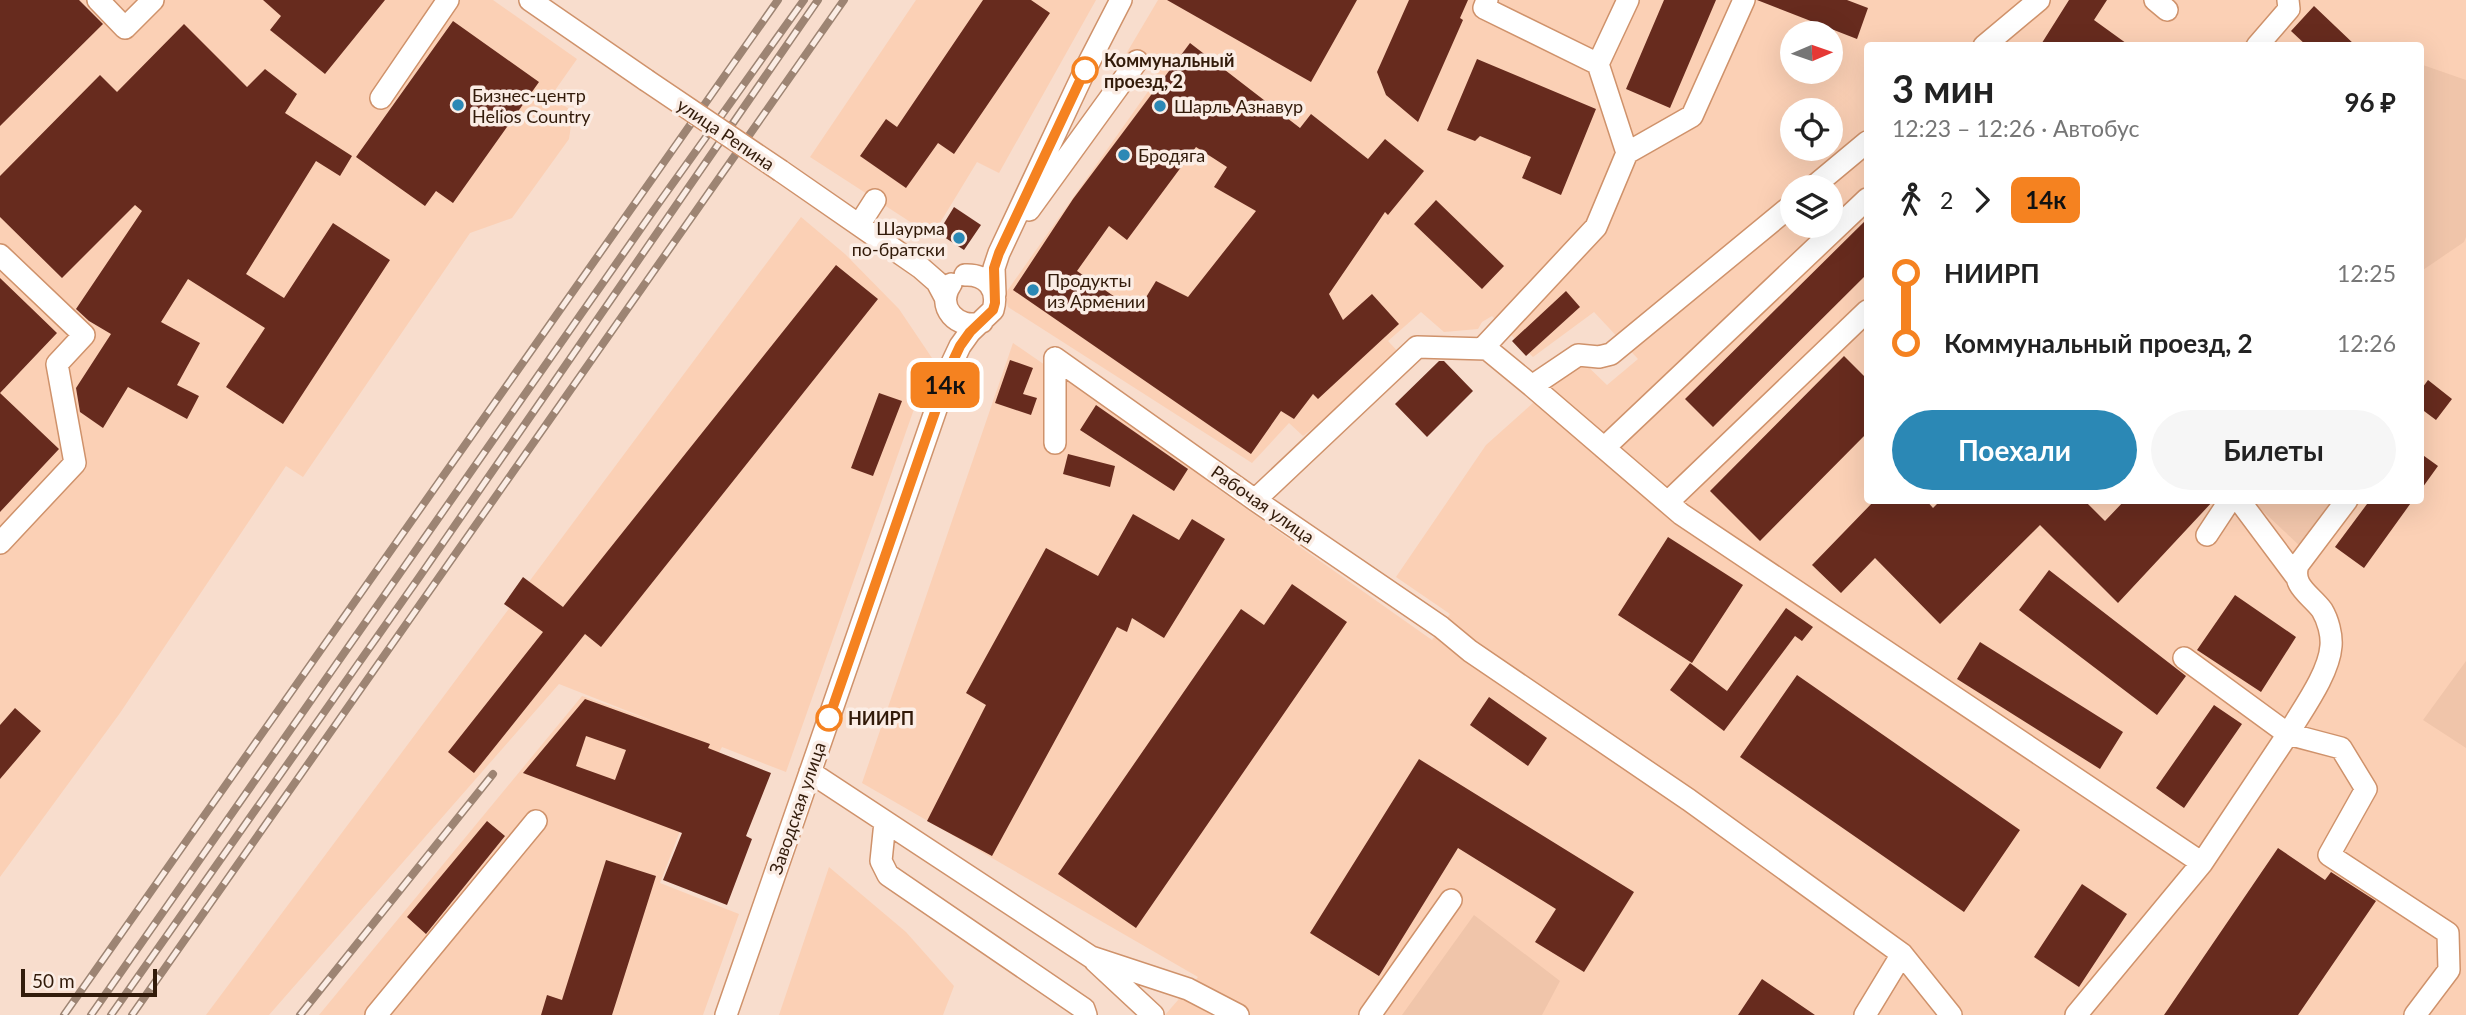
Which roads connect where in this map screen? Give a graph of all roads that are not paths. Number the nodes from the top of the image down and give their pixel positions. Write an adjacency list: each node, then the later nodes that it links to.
1 (98, 0): 2 (street)
2 (153, 0)
3 (448, 0): 16 (street)
4 (530, 0): 11 (street, улица Репина)
5 (1121, 0): 24 (street)
6 (1487, 0): 15 (street)
7 (1628, 0): 15 (street)
8 (1744, 0): 18 (street)
9 (2039, 0): 12 (street)
10 (2288, 0): 13 (street)
11 (558, 9): 23 (street, улица Репина, bridge)
12 (1989, 42)
13 (2260, 42)
14 (1137, 61): 24 (street)
15 (1598, 64): 18 (street)
16 (381, 98)
17 (1864, 144): 19 (street)
18 (1627, 153): 32 (street)
19 (1827, 175)
20 (875, 200): 23 (street)
21 (1864, 202): 36 (street)
22 (1780, 215): 34 (street)
23 (859, 225): 26 (street, улица Репина)
24 (1003, 244): 27 (street); 28 (street)
25 (0, 256): 43 (street)
26 (921, 268): 27 (street, улица Репина); 29 (street, улица Репина)
27 (962, 276): 28 (street); 29 (street)
28 (995, 295): 31 (street)
29 (947, 304): 31 (street); 33 (street, Заводская улица)
30 (1864, 314): 38 (street)
31 (982, 322): 33 (street, Заводская улица)
32 (1482, 349): 34 (street); 37 (street)
33 (952, 363): 47 (street, Заводская улица)
34 (1532, 386): 36 (street)
35 (1055, 443): 37 (street, Рабочая улица)
36 (1604, 448): 38 (street)
37 (1255, 500): 52 (street, Рабочая улица)
38 (1668, 502): 50 (street)
39 (2227, 504): 42 (street)
40 (2242, 504): 44 (street)
41 (2344, 504): 44 (street)
42 (2207, 535)
43 (0, 543)
44 (2295, 575): 46 (street)
45 (2183, 658): 46 (street)
46 (2288, 734): 50 (street); 63 (street)
47 (810, 772): 49 (street); 55 (street, Заводская улица)
48 (536, 821): 54 (street)
49 (885, 822): 53 (street); 56 (street)
50 (2202, 863): 62 (street)
51 (1451, 900): 59 (street)
52 (1902, 954): 60 (street); 61 (street, Рабочая улица)
53 (1091, 957): 57 (street); 58 (street)
54 (376, 1015)
55 (726, 1015)
56 (1086, 1015)
57 (1153, 1015)
58 (1238, 1015)
59 (1370, 1015)
60 (1865, 1015)
61 (1951, 1015)
62 (2076, 1015)
63 (2416, 1015)

